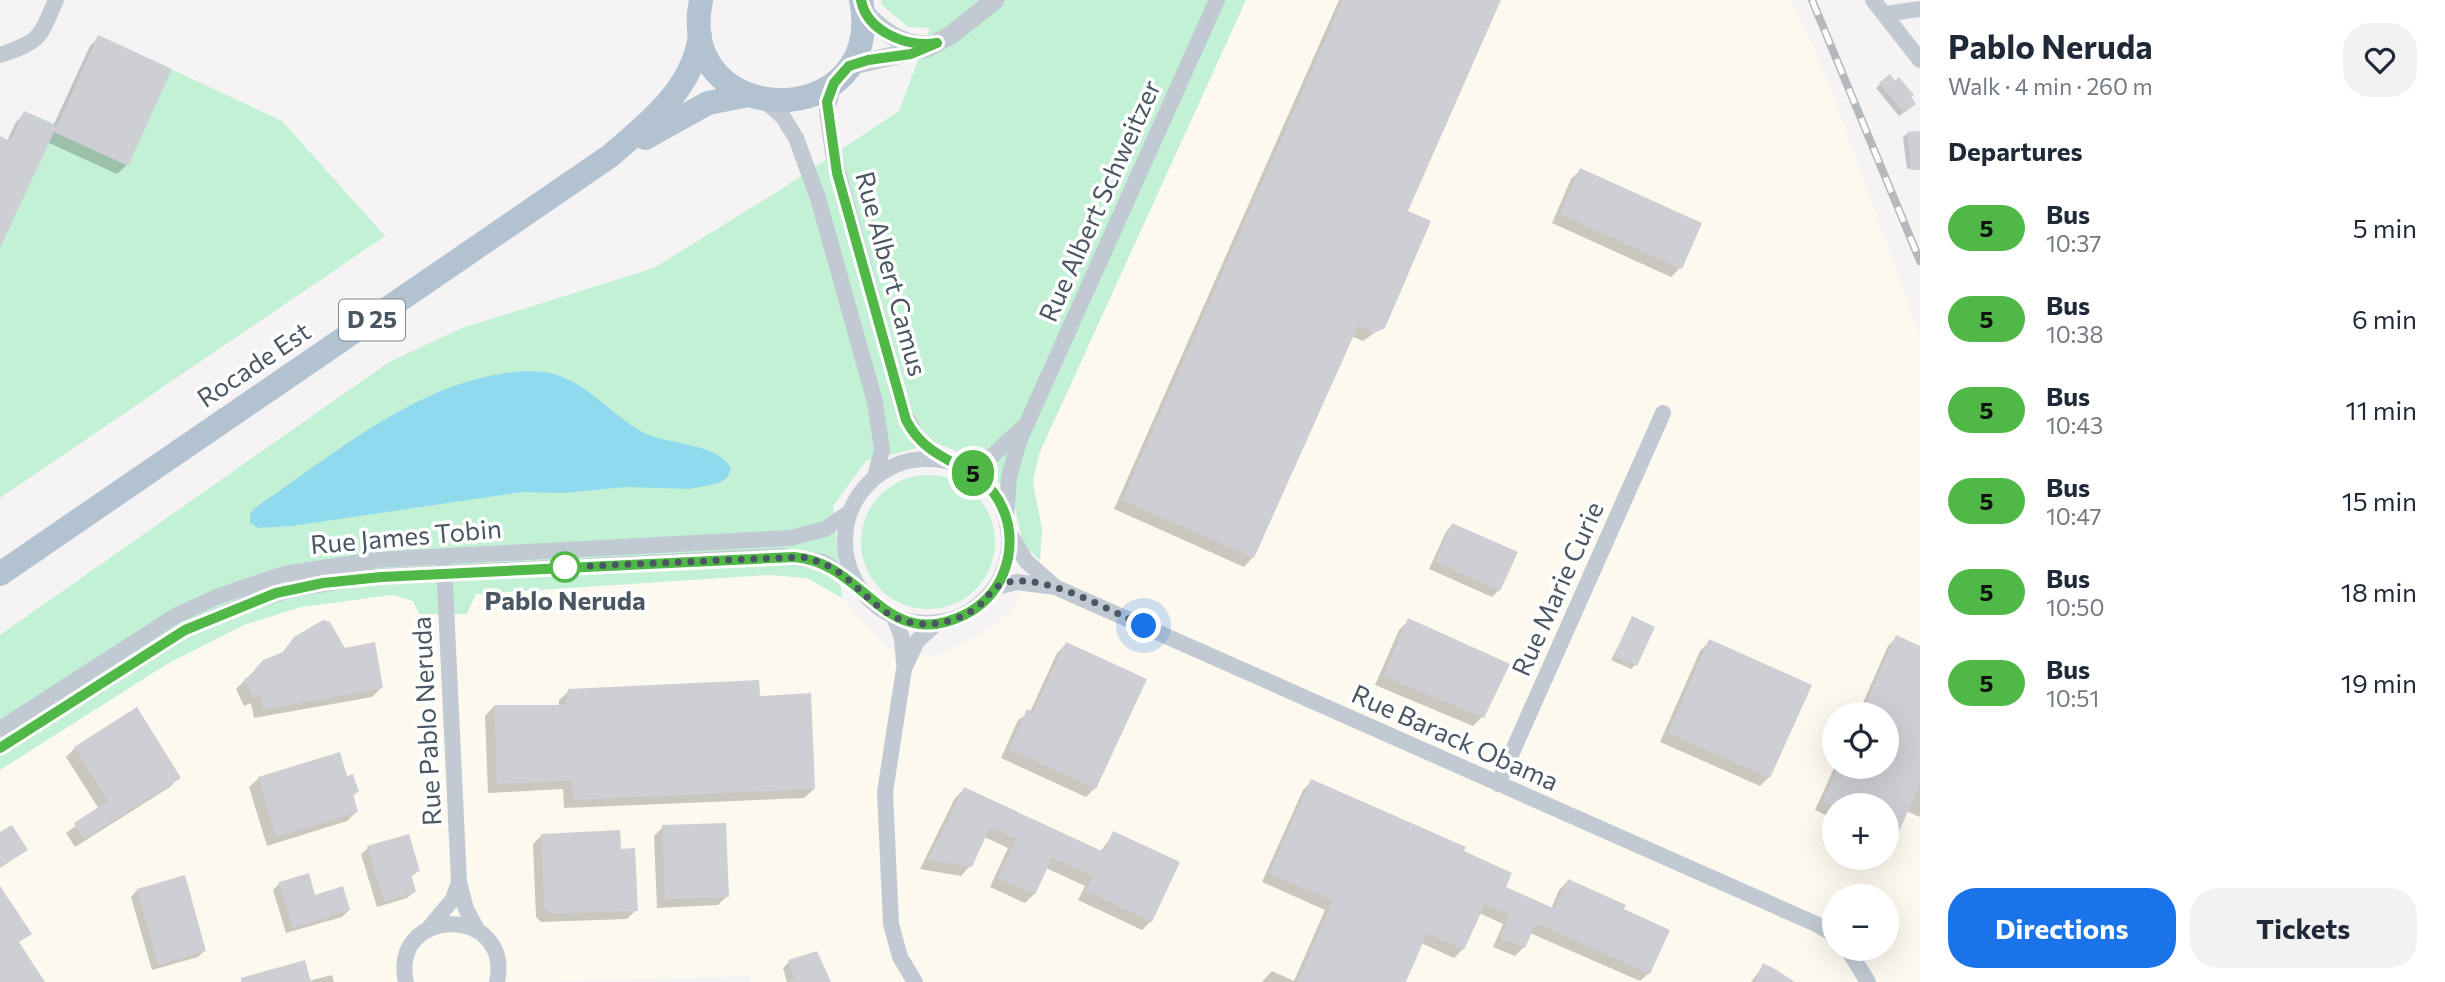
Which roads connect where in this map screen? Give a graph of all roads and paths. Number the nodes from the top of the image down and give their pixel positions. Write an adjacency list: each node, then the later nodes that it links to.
1 (57, 0): 11 (street)
2 (701, 0): 9 (main road)
3 (995, 0): 10 (street)
4 (1217, 0): 17 (street, Rue Albert Schweitzer)
5 (1873, 0): 8 (street)
6 (862, 5): 10 (street); 13 (main road)
7 (1920, 9): 8 (street)
8 (1885, 14): 12 (street)
9 (700, 36): 14 (main road); 15 (main road, Rocade Est / D 25)
10 (937, 43): 13 (street)
11 (0, 55)
12 (1920, 60)
13 (842, 75): 14 (main road, Rocade Est); 18 (street, Rue Albert Camus)
14 (757, 98): 15 (main road, Rocade Est / D 25); 19 (street, Rue Albert Camus)
15 (610, 156): 23 (main road, Rocade Est / D 25)
16 (1663, 413): 32 (street, Rue Marie Curie)
17 (1027, 422): 18 (street, Rue Albert Schweitzer); 21 (street, Rue Albert Schweitzer)
18 (953, 463): 19 (street); 21 (street)
19 (875, 477): 20 (street)
20 (850, 512): 22 (street, Rue James Tobin); 24 (street)
21 (1008, 524): 25 (street); 26 (street, Rue Barack Obama)
22 (444, 565): 24 (street, Rue James Tobin); 30 (street, Rue James Tobin); 31 (street, Rue James Tobin); 33 (street, Rue Pablo Neruda)
23 (0, 574)
24 (856, 583): 27 (street)
25 (996, 587): 26 (street, Rue Barack Obama); 28 (street)
26 (1055, 587): 32 (street, Rue Barack Obama)
27 (894, 617): 28 (street); 29 (street)
28 (937, 623): 29 (street)
29 (904, 669): 40 (street)
30 (0, 729)
31 (0, 748)
32 (1498, 784): 34 (street, Rue Barack Obama)
33 (459, 883): 35 (street); 36 (street, Rue Pablo Neruda)
34 (1822, 928)
35 (428, 929): 36 (street); 38 (street)
36 (478, 931): 39 (street, Rue Pablo Neruda)
37 (1855, 961): 41 (street)
38 (406, 982)
39 (497, 982)
40 (915, 982)
41 (1868, 982)

